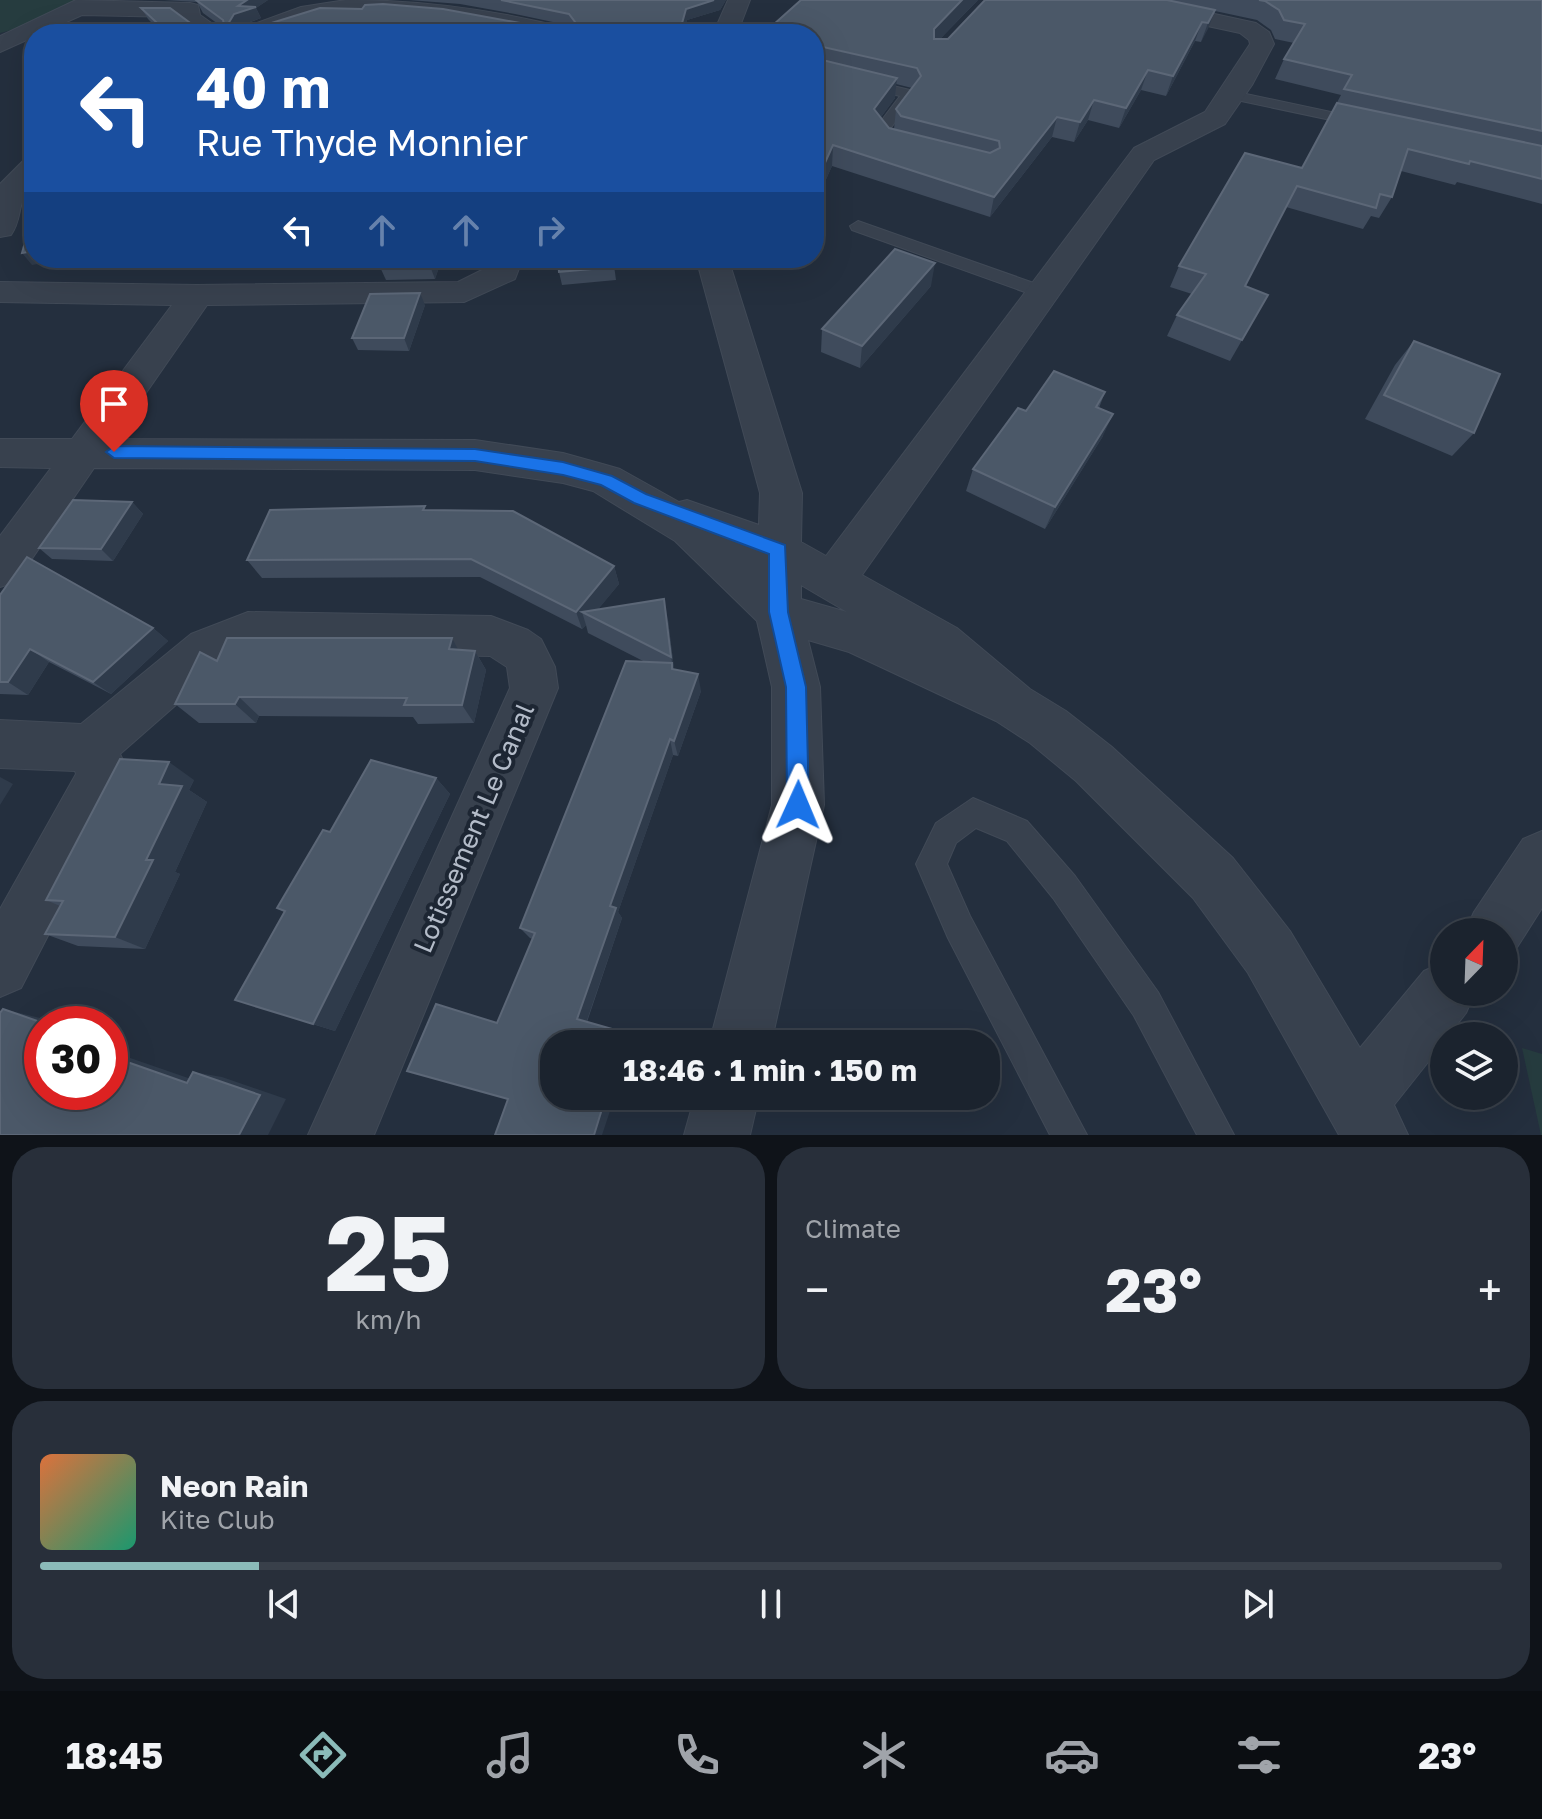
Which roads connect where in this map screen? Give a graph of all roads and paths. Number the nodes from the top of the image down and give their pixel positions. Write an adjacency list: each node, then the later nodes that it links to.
1 (739, 0): 9 (street)
2 (1118, 0): 13 (street)
3 (89, 4): 4 (street); 5 (street)
4 (197, 5): 6 (street)
5 (46, 24)
6 (199, 24)
7 (278, 24): 8 (street)
8 (513, 24)
9 (729, 24)
10 (24, 34): 11 (street)
11 (0, 45)
12 (824, 73): 15 (lane)
13 (1232, 95): 14 (lane); 22 (street)
14 (1371, 125)
15 (919, 149)
16 (24, 176): 18 (street)
17 (858, 226): 22 (lane)
18 (0, 228)
19 (504, 268): 23 (street)
20 (715, 268): 27 (street)
21 (0, 292): 23 (street)
22 (1042, 292): 29 (street)
23 (197, 295): 24 (street)
24 (83, 452): 25 (street); 26 (street); 28 (street)
25 (0, 453)
26 (640, 498): 27 (street); 30 (street)
27 (778, 550): 29 (street); 30 (street)
28 (0, 569)
29 (833, 581): 31 (street)
30 (778, 612): 31 (street); 38 (street)
31 (1013, 705): 40 (street)
32 (0, 744): 33 (street)
33 (90, 748): 36 (street); 41 (street, Lotissement Le Canal)
34 (1542, 858): 35 (street)
35 (1503, 918)
36 (0, 967)
37 (1436, 1006): 40 (street)
38 (743, 1030)
39 (723, 1110): 42 (street)
40 (1366, 1118)
41 (341, 1135)
42 (717, 1135)
43 (1069, 1135): 44 (lane)
44 (1216, 1135)

